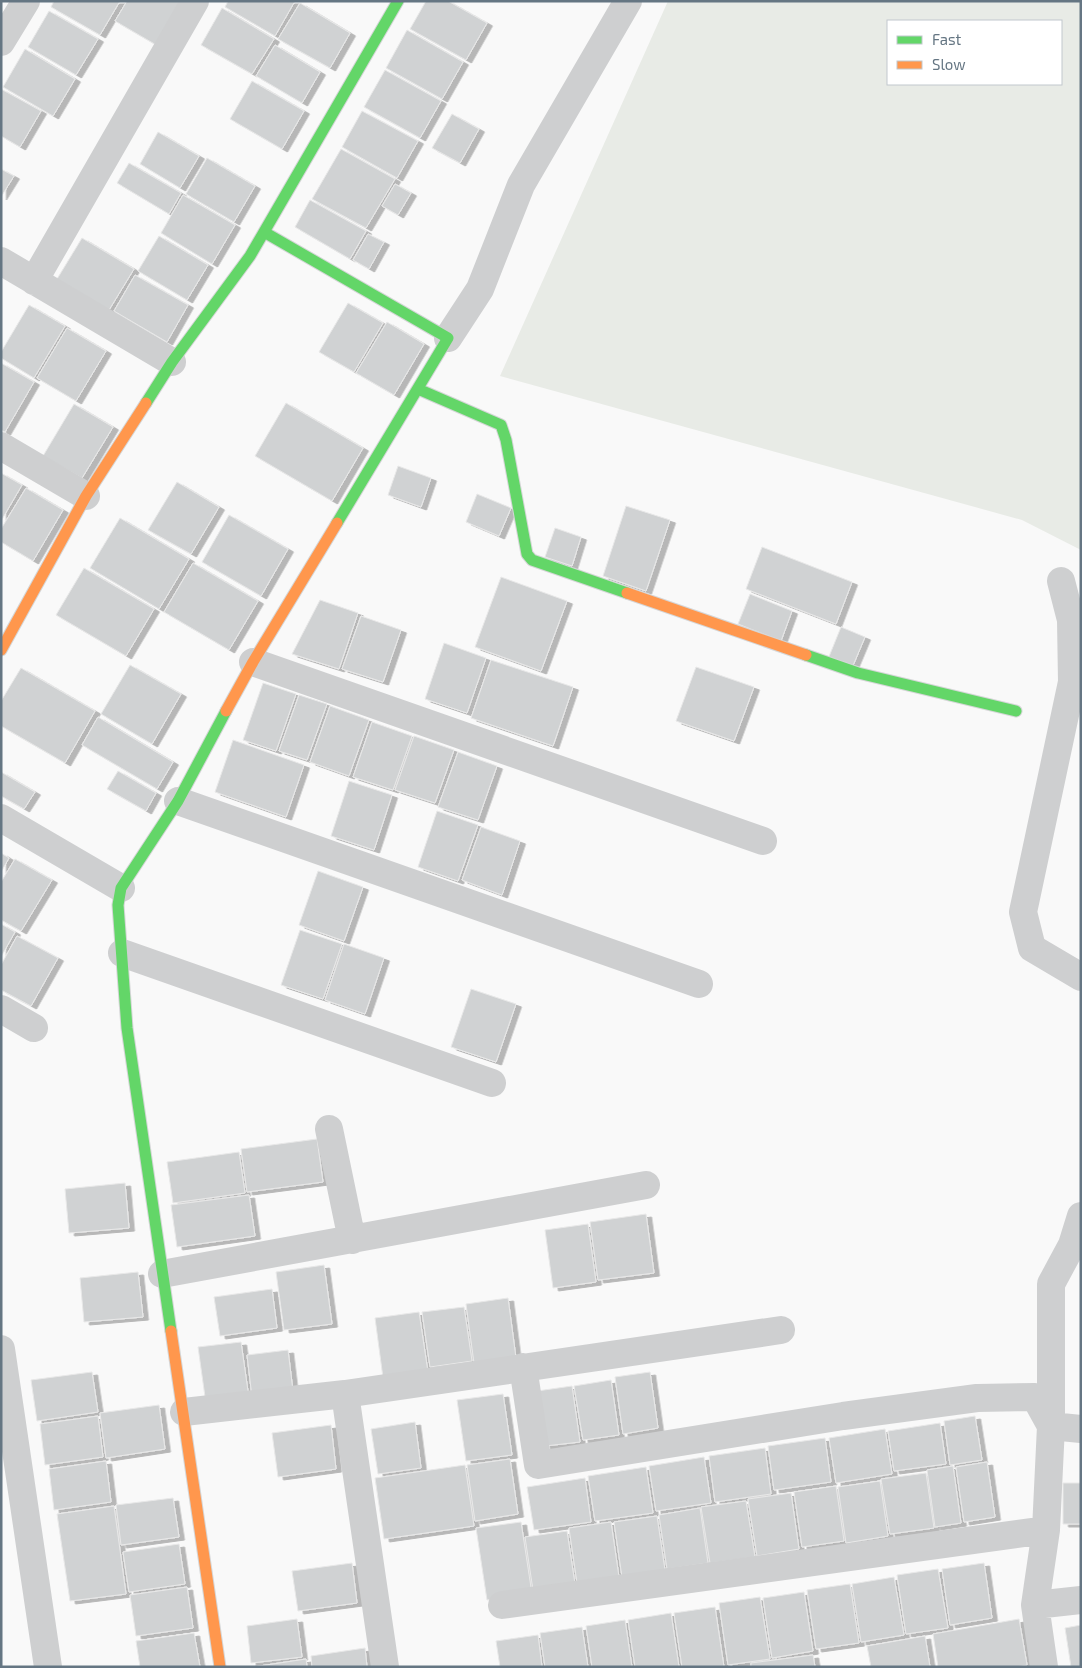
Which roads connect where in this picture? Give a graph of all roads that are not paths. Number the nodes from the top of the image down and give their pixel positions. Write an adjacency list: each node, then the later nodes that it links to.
1 (26, 1): 5 (street)
2 (195, 1): 8 (street)
3 (398, 1): 6 (street)
4 (628, 1): 9 (street)
5 (1, 42)
6 (264, 232): 9 (street); 10 (street)
7 (1, 261): 8 (street)
8 (34, 281): 10 (street)
9 (448, 338): 11 (street)
10 (172, 362): 13 (street)
11 (418, 389): 16 (street); 17 (street)
12 (1, 446): 13 (street)
13 (86, 496): 15 (street)
14 (1061, 581): 23 (street)
15 (4, 637)
16 (253, 662): 18 (street); 20 (street)
17 (1016, 711)
18 (178, 801): 21 (street); 24 (street)
19 (1, 818): 21 (street)
20 (762, 841)
21 (121, 888): 22 (street)
22 (122, 953): 27 (street); 33 (street)
23 (1081, 977)
24 (698, 984)
25 (1, 1009): 26 (street)
26 (34, 1028)
27 (492, 1083)
28 (329, 1129): 31 (street)
29 (646, 1185): 31 (street)
30 (1081, 1216): 32 (street)
31 (352, 1240): 33 (street)
32 (1077, 1244): 39 (street)
33 (162, 1274): 38 (street)
34 (781, 1330): 36 (street)
35 (1, 1349): 45 (street)
36 (523, 1367): 37 (street); 39 (street)
37 (345, 1394): 38 (street); 47 (street)
38 (184, 1412): 46 (street)
39 (1052, 1426): 40 (street); 41 (street)
40 (1081, 1429)
41 (1046, 1530): 43 (street); 44 (street)
42 (1081, 1600): 44 (street)
43 (502, 1604)
44 (1035, 1605): 48 (street)
45 (48, 1667)
46 (220, 1667)
47 (385, 1667)
48 (1044, 1667)

